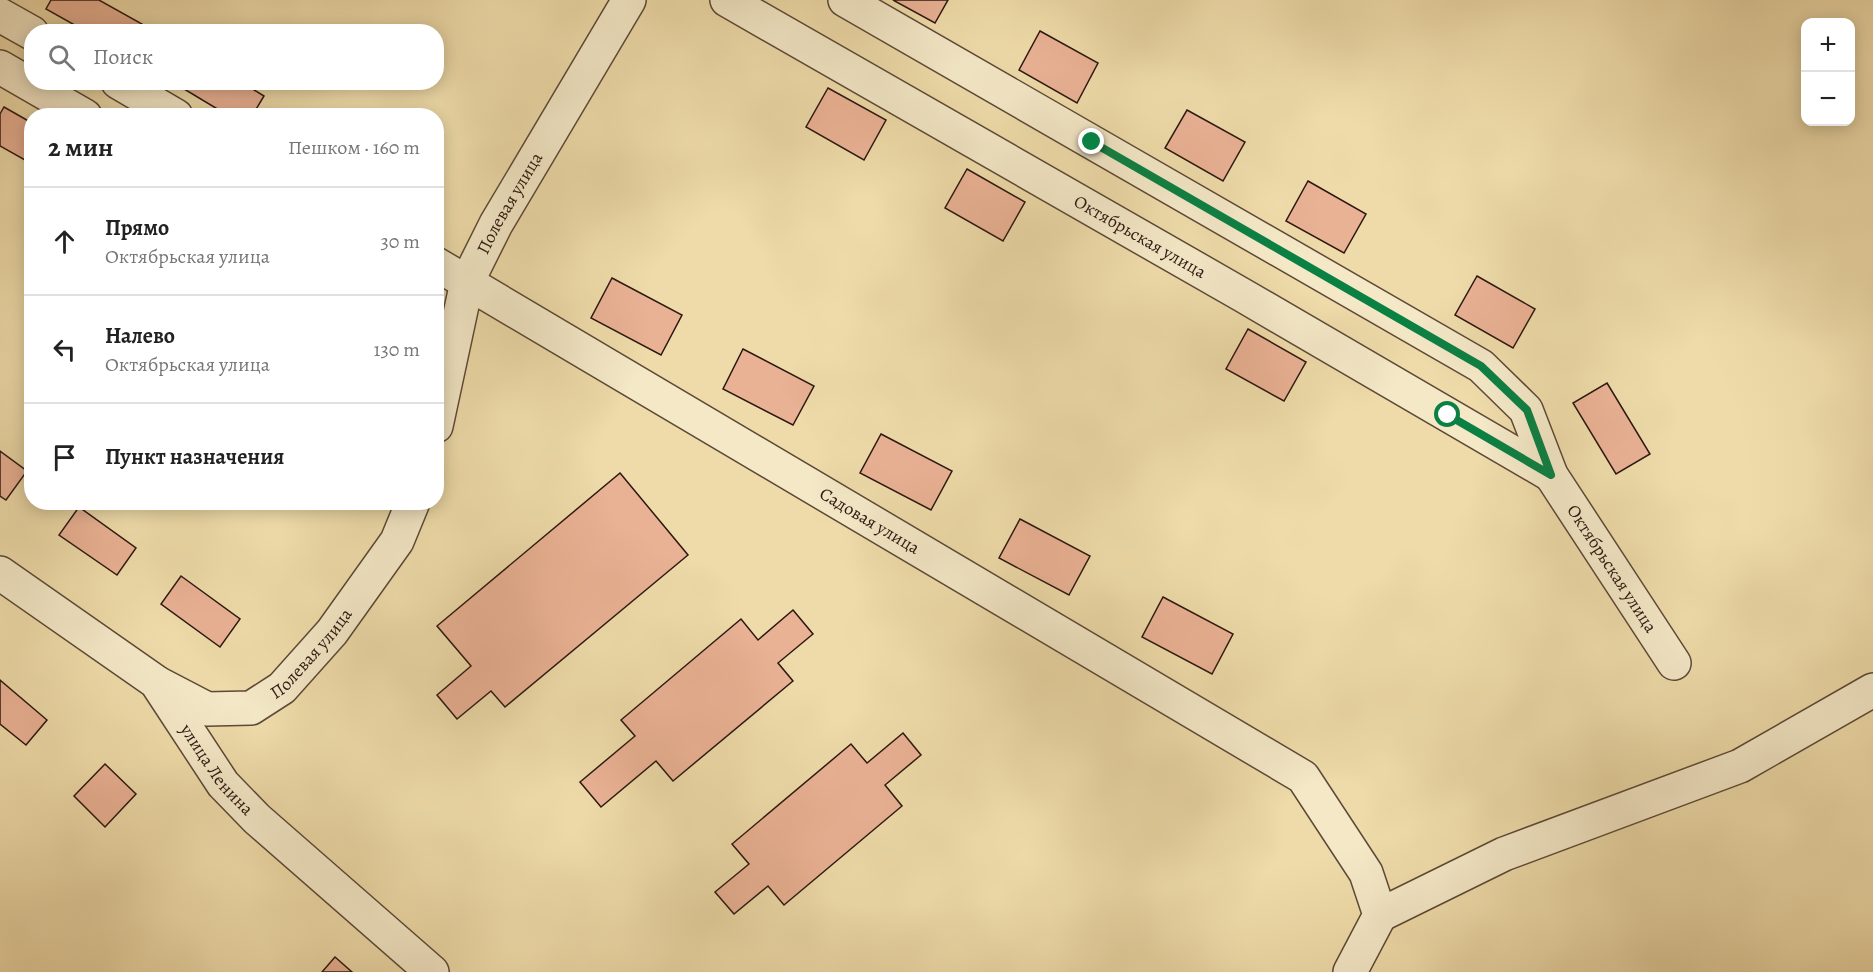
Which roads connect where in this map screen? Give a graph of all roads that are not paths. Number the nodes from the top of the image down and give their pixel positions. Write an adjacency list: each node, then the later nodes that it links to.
1 (629, 0): 13 (street, Полевая улица)
2 (726, 0): 15 (street, Октябрьская улица)
3 (845, 0): 15 (street, Октябрьская улица)
4 (0, 15): 5 (street)
5 (24, 28)
6 (0, 67): 7 (street)
7 (24, 81)
8 (40, 90): 10 (street)
9 (132, 90): 11 (street)
10 (71, 108)
11 (162, 108)
12 (444, 269): 13 (street, Садовая улица)
13 (467, 282): 14 (street, Полевая улица); 21 (street, Садовая улица)
14 (444, 357)
15 (1551, 475): 18 (street, Октябрьская улица)
16 (410, 510): 19 (street, Полевая улица)
17 (0, 573): 19 (street, улица Ленина)
18 (1674, 663)
19 (156, 682): 22 (street, улица Ленина)
20 (1873, 690): 21 (street)
21 (1380, 915): 23 (street)
22 (432, 972)
23 (1350, 972)

